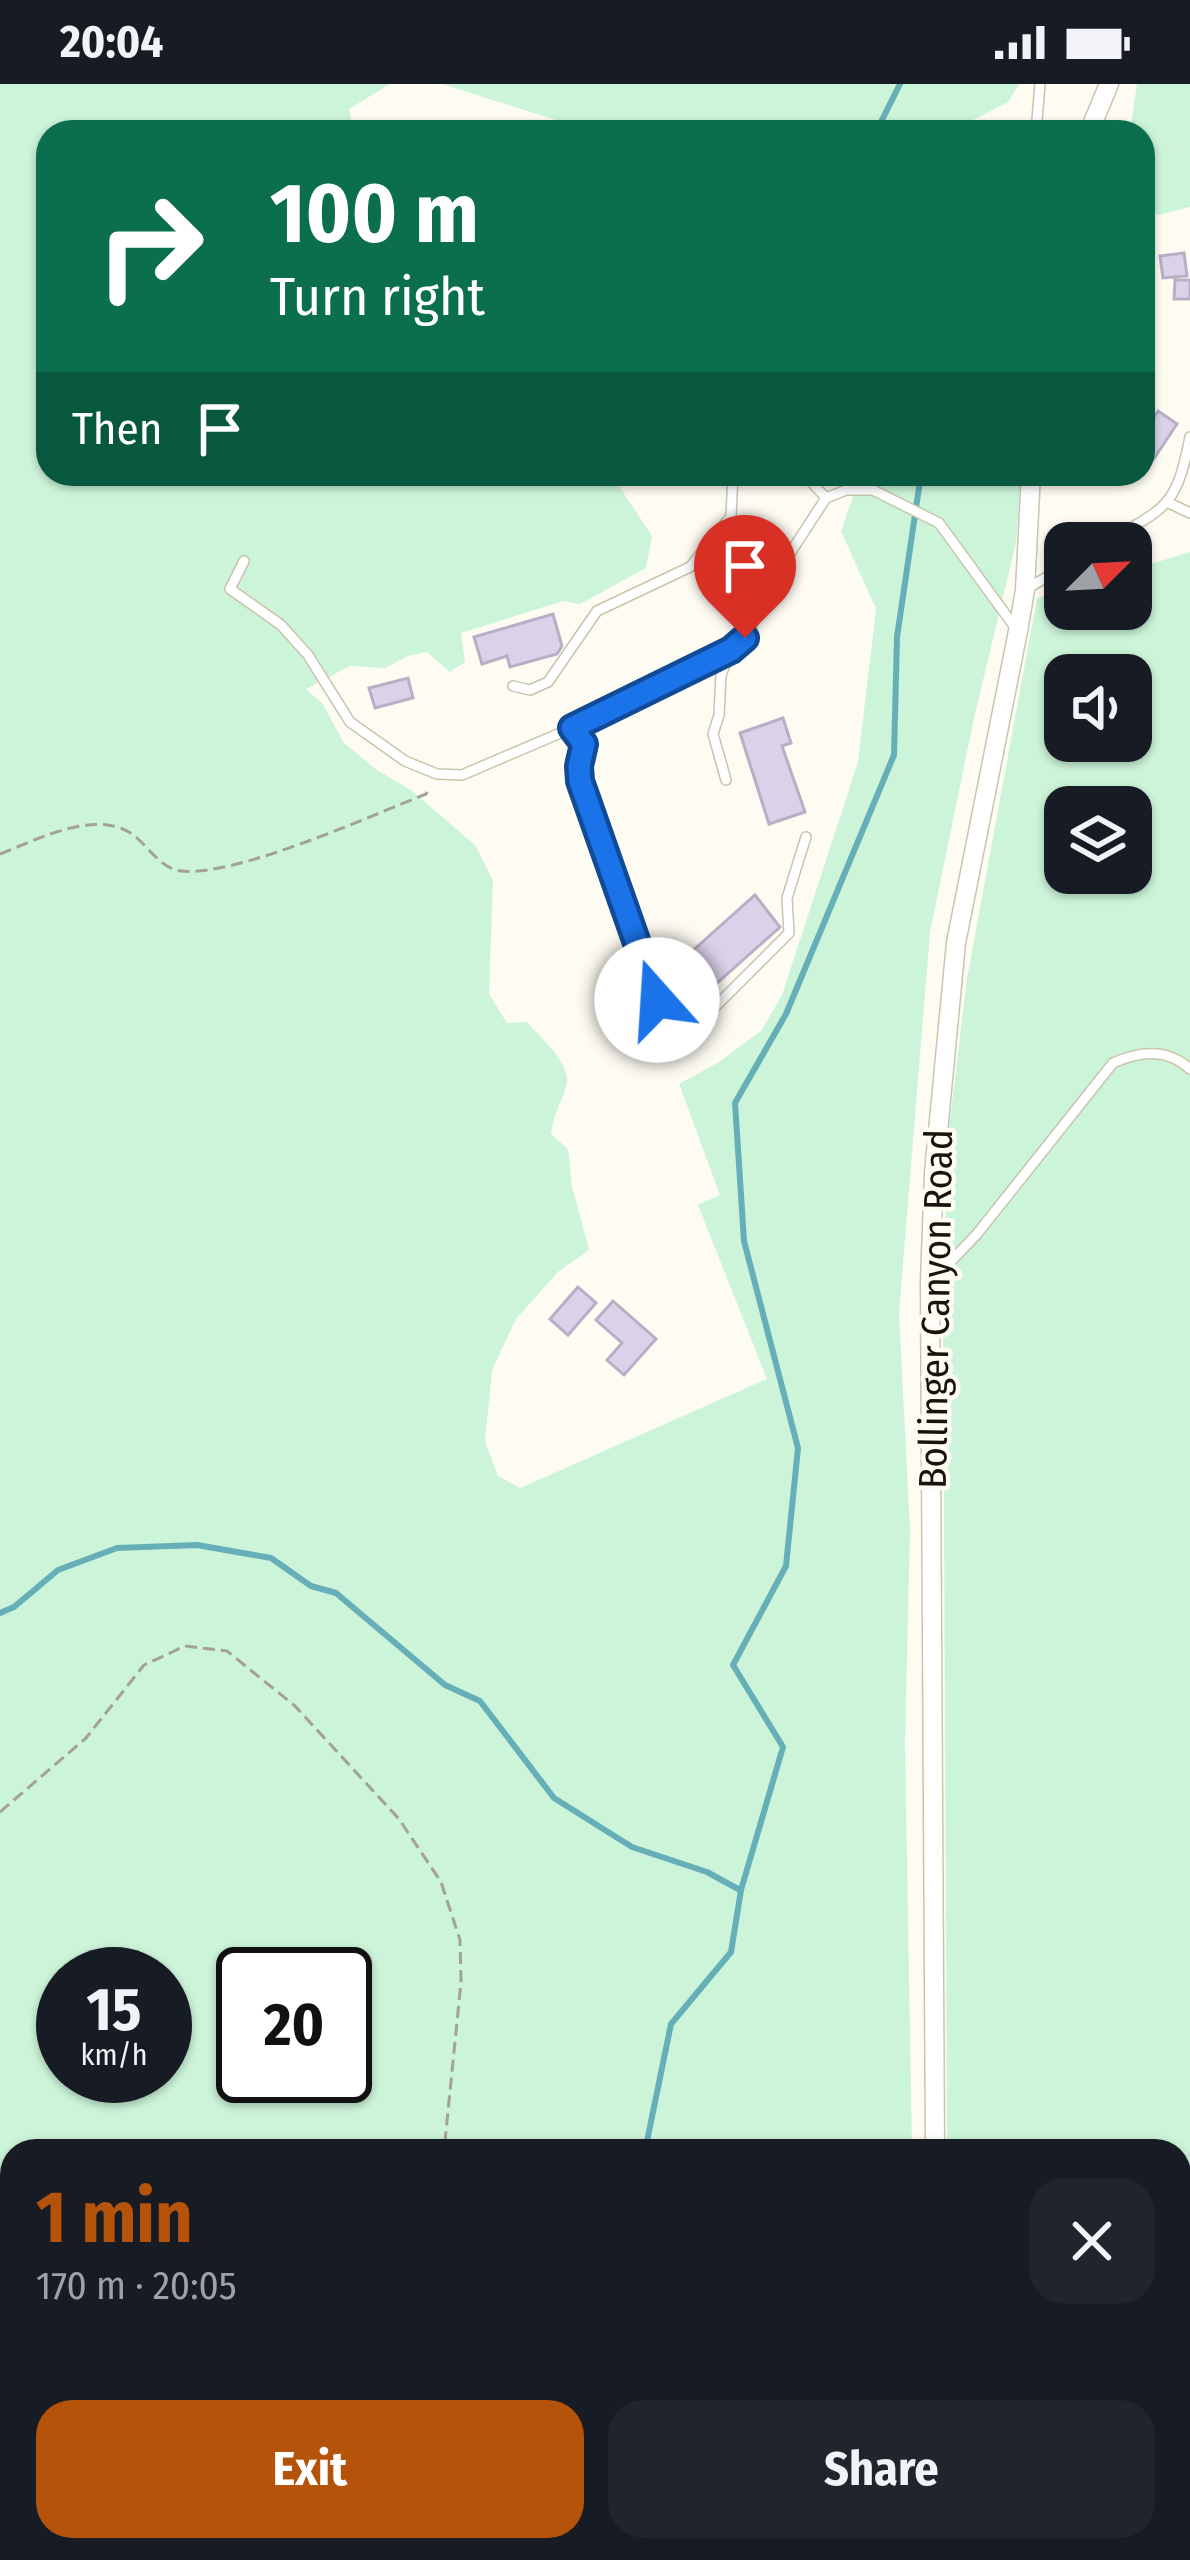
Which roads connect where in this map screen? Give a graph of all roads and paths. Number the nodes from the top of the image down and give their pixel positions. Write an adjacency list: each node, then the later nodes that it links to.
1 (1040, 84): 3 (lane)
2 (1109, 84): 4 (street)
3 (1037, 120)
4 (1093, 120)
5 (1190, 437): 12 (lane)
6 (733, 486): 20 (lane)
7 (815, 486): 11 (lane)
8 (846, 486): 10 (lane)
9 (1030, 486): 17 (street, Bollinger Canyon Road)
10 (846, 490): 11 (lane); 18 (lane)
11 (826, 498): 19 (lane)
12 (1169, 503): 13 (lane); 14 (lane)
13 (1190, 513)
14 (1139, 522)
15 (244, 561): 22 (lane)
16 (1044, 578): 17 (lane)
17 (1024, 590): 18 (street, Bollinger Canyon Road)
18 (1018, 631): 27 (street, Bollinger Canyon Road)
19 (731, 650): 21 (lane); 23 (lane)
20 (513, 686)
21 (572, 728): 22 (lane); 24 (lane)
22 (437, 775): 25 (path)
23 (726, 780)
24 (806, 837)
25 (0, 854)
26 (1190, 1069): 27 (lane)
27 (930, 1283): 30 (street, Bollinger Canyon Road)
28 (0, 1812): 29 (path)
29 (445, 2139)
30 (935, 2139)

